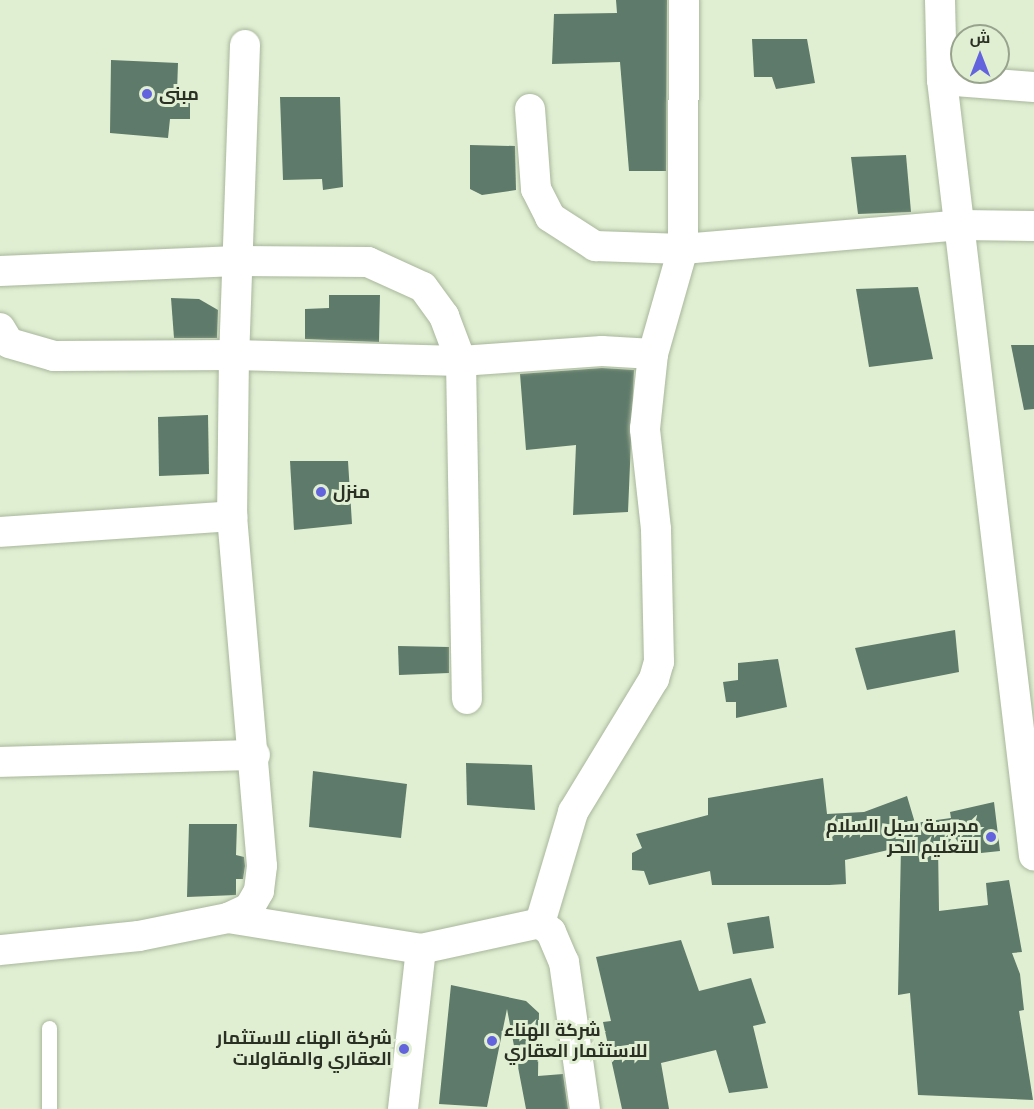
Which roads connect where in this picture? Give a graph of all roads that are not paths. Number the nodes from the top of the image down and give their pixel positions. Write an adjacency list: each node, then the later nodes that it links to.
1 (684, 0): 9 (street)
2 (940, 0): 4 (street)
3 (245, 45): 10 (street)
4 (942, 80): 5 (street); 7 (street)
5 (1034, 87)
6 (530, 109): 9 (street)
7 (960, 225): 8 (street); 9 (street); 21 (street)
8 (1034, 226)
9 (683, 249): 13 (street)
10 (237, 261): 11 (street); 14 (street); 15 (street)
11 (0, 271)
12 (0, 328): 14 (street)
13 (653, 354): 15 (street); 23 (street)
14 (234, 355): 15 (street); 16 (street)
15 (461, 362): 18 (street)
16 (232, 516): 17 (street); 19 (street)
17 (0, 532)
18 (467, 699)
19 (255, 756): 20 (street); 22 (street)
20 (0, 762)
21 (1034, 856)
22 (228, 918): 24 (street); 25 (street)
23 (540, 923): 24 (street); 29 (street)
24 (421, 949): 28 (street)
25 (0, 950)
26 (49, 1028): 27 (lane)
27 (49, 1109)
28 (403, 1109)
29 (585, 1109)

